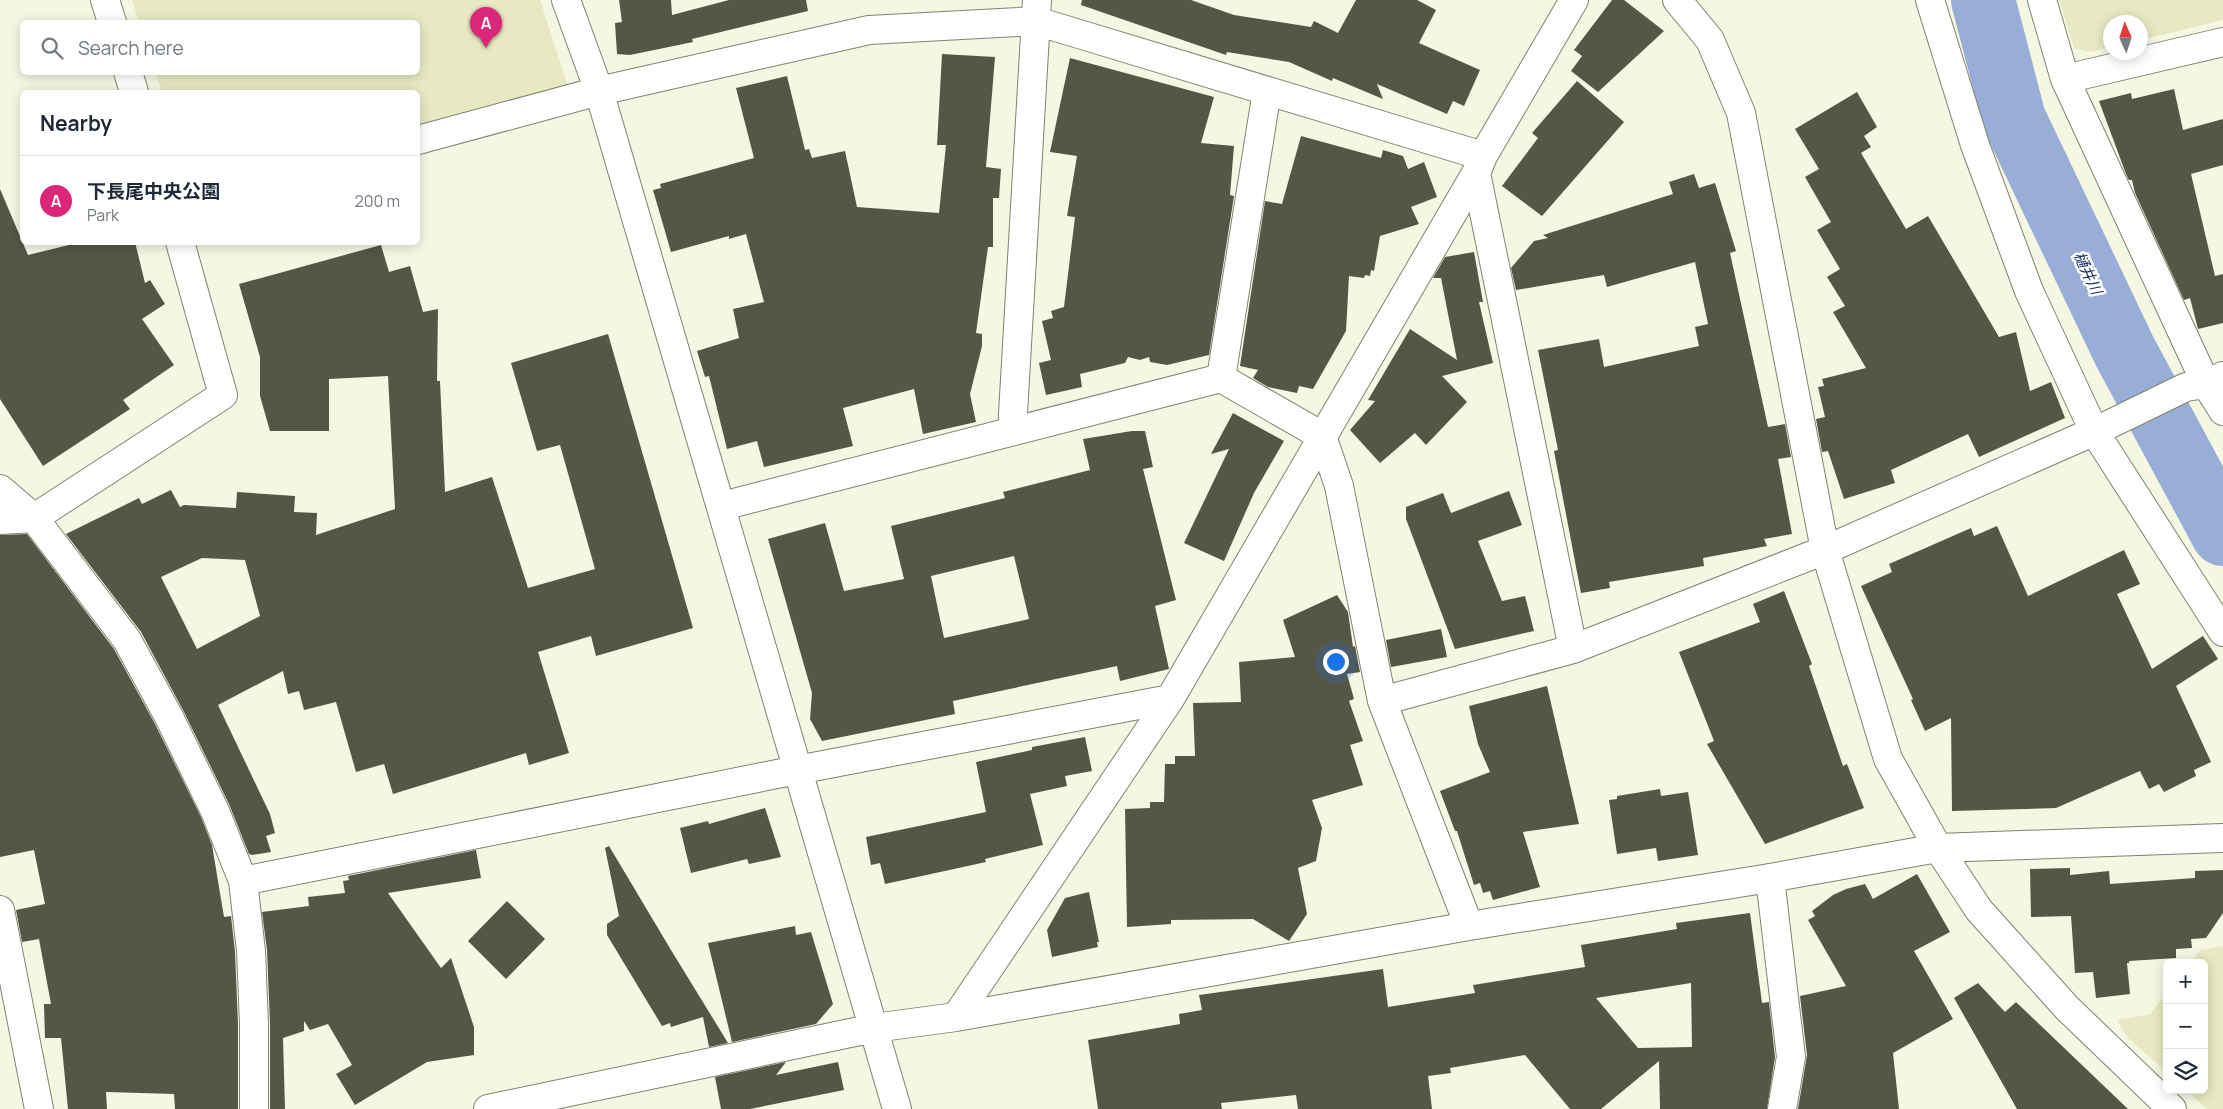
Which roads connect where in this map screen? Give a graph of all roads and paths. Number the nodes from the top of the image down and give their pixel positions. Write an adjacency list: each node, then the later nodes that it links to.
1 (105, 0): 8 (street)
2 (566, 0): 13 (street)
3 (1574, 0): 16 (street)
4 (1677, 0): 28 (street)
5 (1930, 0): 21 (street)
6 (2042, 0): 11 (street)
7 (1037, 10): 13 (street); 14 (street); 22 (street)
8 (111, 20)
9 (2223, 42): 11 (street)
10 (129, 75): 12 (street)
11 (2065, 79): 19 (street)
12 (133, 90)
13 (599, 91): 15 (street); 25 (street)
14 (1267, 91): 16 (street); 18 (street)
15 (420, 139)
16 (1480, 165): 23 (street); 30 (street)
17 (181, 245): 26 (street)
18 (1221, 378): 22 (street); 23 (street)
19 (2205, 382): 20 (street); 21 (street)
20 (2223, 411)
21 (2099, 429): 28 (street); 29 (street)
22 (1012, 431): 25 (street)
23 (1322, 436): 31 (street); 32 (street)
24 (0, 489): 26 (street)
25 (722, 506): 33 (street)
26 (34, 518): 27 (street); 37 (street)
27 (0, 520)
28 (1825, 550): 30 (street); 35 (street)
29 (2223, 632)
30 (1573, 649): 32 (street)
31 (1170, 699): 33 (street); 40 (street)
32 (1382, 701): 39 (street)
33 (798, 770): 37 (street); 41 (street)
34 (2223, 838): 35 (street)
35 (1938, 848): 36 (street); 47 (street)
36 (1770, 878): 39 (street); 46 (street)
37 (243, 881): 43 (street)
38 (0, 910): 42 (street)
39 (1469, 926): 40 (street)
40 (956, 1017): 41 (street)
41 (874, 1028): 44 (street); 45 (street)
42 (39, 1109)
43 (254, 1109)
44 (488, 1109)
45 (897, 1109)
46 (1782, 1109)
47 (2172, 1109)

